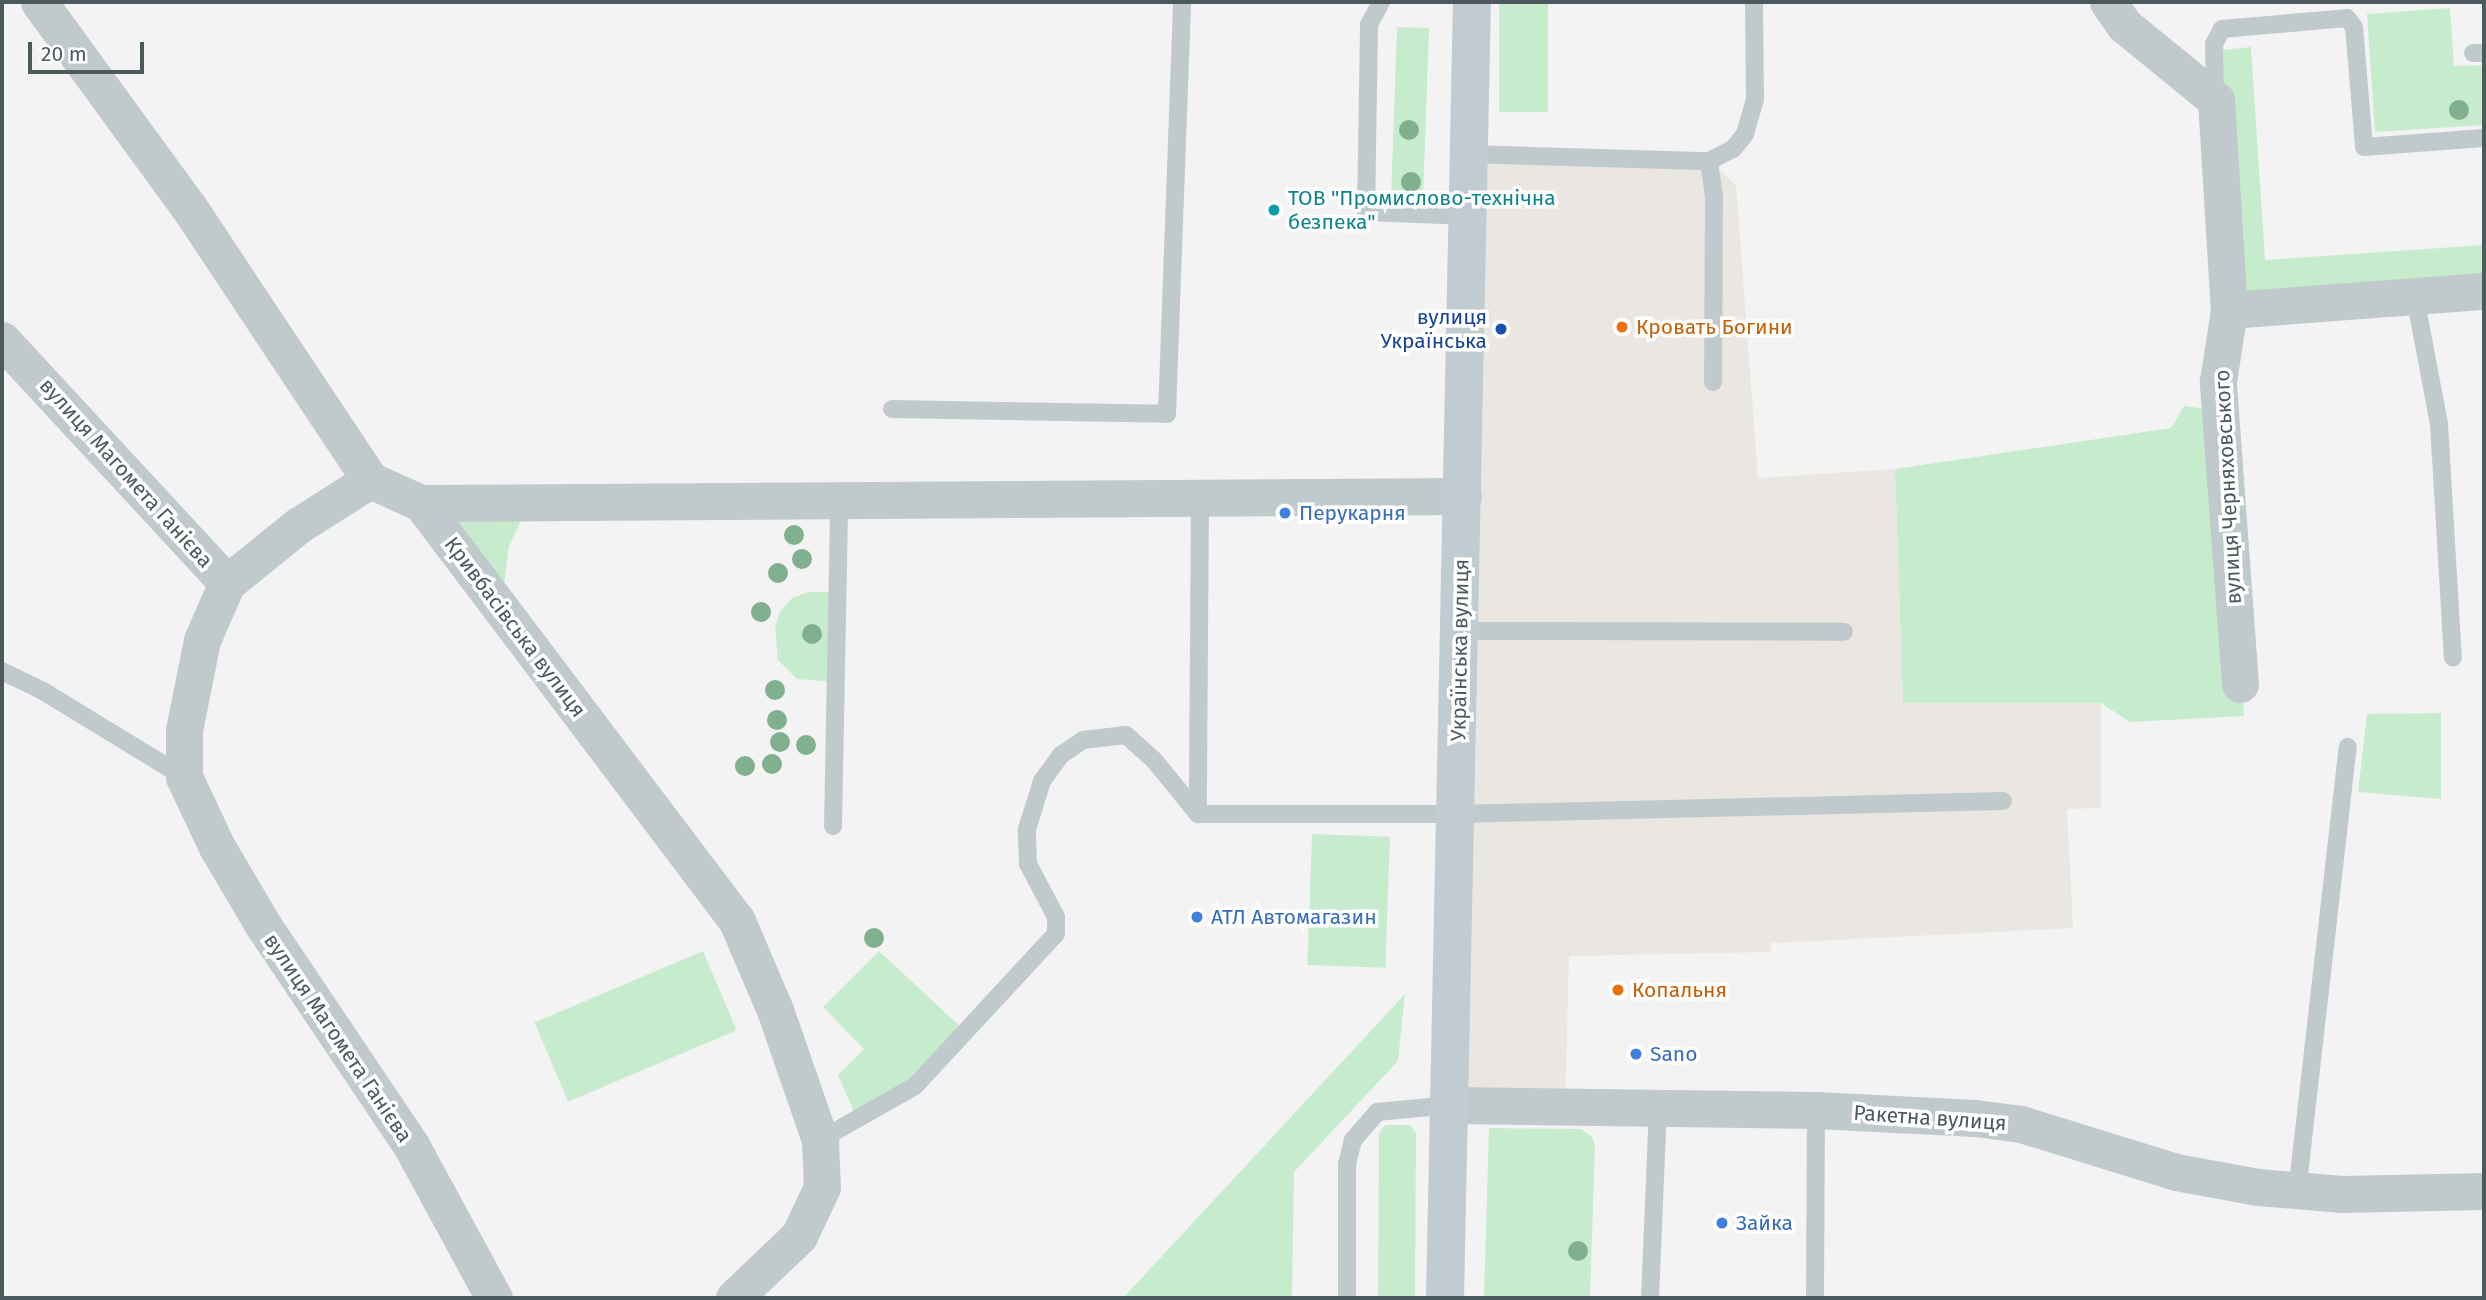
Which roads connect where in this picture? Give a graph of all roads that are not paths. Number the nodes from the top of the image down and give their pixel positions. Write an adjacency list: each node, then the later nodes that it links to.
1 (39, 2): 18 (street)
2 (1182, 2): 17 (lane)
3 (1381, 2): 11 (lane)
4 (1472, 2): 9 (main road, Українська вулиця)
5 (1754, 2): 10 (lane)
6 (2108, 2): 7 (street)
7 (2216, 100): 8 (lane); 14 (street, вулиця Черняховського)
8 (2484, 138)
9 (1468, 154): 10 (lane); 11 (main road, Українська вулиця)
10 (1709, 161): 16 (lane)
11 (1467, 216): 19 (main road, Українська вулиця)
12 (2484, 291): 13 (street)
13 (2414, 297): 14 (street); 26 (lane)
14 (2229, 310): 28 (street, вулиця Черняховського)
15 (2, 340): 23 (street, вулиця Магомета Ганієва)
16 (1713, 382)
17 (892, 409)
18 (370, 480): 22 (street, Кривбасівська вулиця); 23 (street)
19 (1463, 496): 20 (street); 24 (main road, Українська вулиця)
20 (1200, 497): 21 (street); 32 (lane)
21 (839, 501): 22 (street); 34 (lane)
22 (421, 503): 38 (street, Кривбасівська вулиця)
23 (227, 583): 30 (street, вулиця Магомета Ганієва)
24 (1460, 631): 25 (lane); 33 (main road, Українська вулиця)
25 (1844, 632)
26 (2453, 658)
27 (2, 671): 30 (lane)
28 (2241, 684)
29 (2348, 747): 40 (lane)
30 (184, 777): 41 (street, вулиця Магомета Ганієва)
31 (2003, 801): 33 (lane)
32 (1198, 814): 33 (lane); 38 (lane)
33 (1457, 814): 35 (main road, Українська вулиця)
34 (833, 826)
35 (1451, 1105): 36 (street, Ракетна вулиця); 43 (lane); 44 (main road, Українська вулиця)
36 (1658, 1109): 37 (street, Ракетна вулиця); 45 (lane)
37 (1816, 1110): 40 (street, Ракетна вулиця); 46 (lane)
38 (820, 1140): 42 (street, Кривбасівська вулиця)
39 (2484, 1191): 40 (street, Ракетна вулиця)
40 (2297, 1192)
41 (494, 1298)
42 (734, 1298)
43 (1347, 1298)
44 (1445, 1298)
45 (1650, 1298)
46 (1815, 1298)

